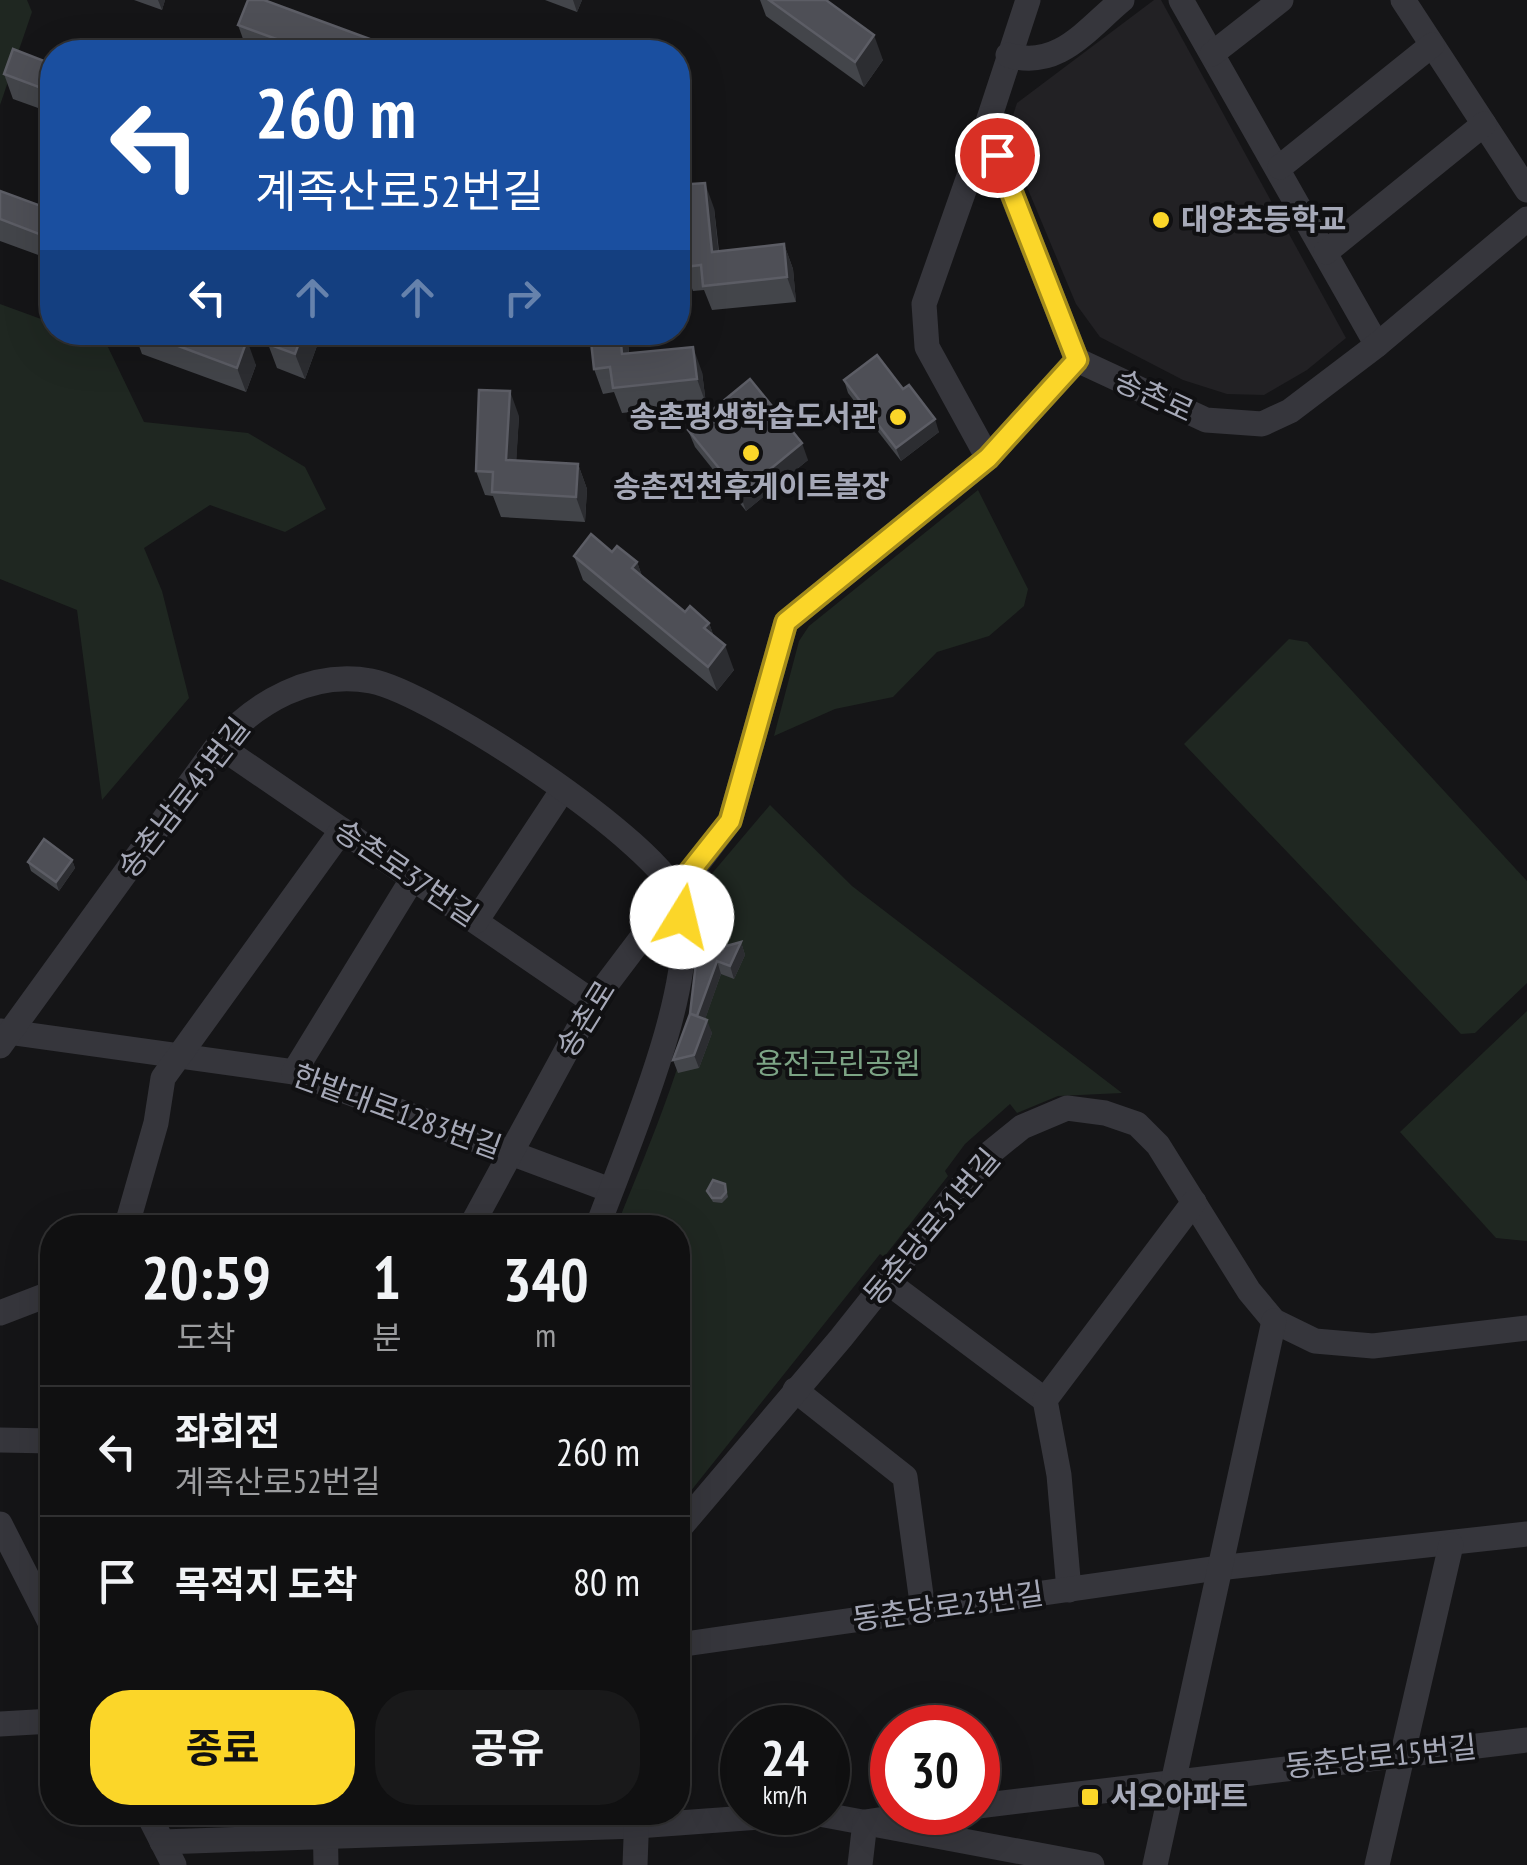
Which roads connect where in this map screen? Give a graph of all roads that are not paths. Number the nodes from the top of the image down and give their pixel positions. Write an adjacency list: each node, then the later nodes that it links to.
1 (1028, 0): 8 (street)
2 (1122, 0): 8 (street)
3 (1181, 0): 7 (street)
4 (1280, 0): 7 (street)
5 (1403, 0): 6 (street)
6 (1432, 46): 9 (street); 11 (street)
7 (1212, 54): 11 (street)
8 (1008, 55): 10 (street)
9 (1484, 124): 12 (street); 14 (street)
10 (986, 128): 16 (street); 17 (street)
11 (1280, 167): 14 (street)
12 (1527, 190)
13 (1527, 220): 15 (street, 송촌로)
14 (1326, 252): 15 (street)
15 (1378, 345): 16 (street, 송촌로)
16 (1077, 360): 17 (street, 송촌로)
17 (988, 458): 22 (street, 송촌로)
18 (218, 744): 19 (street, 송촌남로45번길); 20 (street, 송촌로37번길); 25 (street, 송촌남로45번길)
19 (562, 790): 22 (street, 송촌남로45번길); 23 (street)
20 (342, 830): 21 (street, 송촌로37번길); 26 (street)
21 (413, 878): 23 (street, 송촌로37번길); 27 (street)
22 (676, 889): 24 (street, 송촌로); 29 (street)
23 (476, 922): 24 (street, 송촌로37번길)
24 (593, 1002): 28 (street, 송촌로)
25 (3, 1036): 26 (street, 한밭대로1283번길)
26 (180, 1058): 27 (street, 한밭대로1283번길); 31 (street)
27 (294, 1072): 28 (street, 한밭대로1283번길)
28 (509, 1152): 29 (street, 한밭대로1283번길); 32 (street, 송촌로)
29 (610, 1190): 33 (street)
30 (1194, 1202): 34 (street, 동춘당로31번길); 37 (street, 동춘당로31번길); 40 (street)
31 (130, 1215)
32 (477, 1215)
33 (601, 1215)
34 (886, 1281): 39 (street, 동춘당로31번길); 40 (street)
35 (40, 1297): 36 (street)
36 (0, 1312)
37 (1274, 1321): 38 (street, 동춘당로31번길); 47 (street)
38 (1527, 1328)
39 (795, 1390): 43 (street, 동춘당로31번길); 50 (street)
40 (1045, 1400): 48 (street)
41 (0, 1440): 42 (street)
42 (40, 1441)
43 (690, 1516)
44 (0, 1524): 49 (street)
45 (1527, 1534): 46 (street, 동춘당로23번길)
46 (1451, 1546): 47 (street, 동춘당로23번길); 55 (street)
47 (1218, 1568): 48 (street, 동춘당로23번길); 56 (street)
48 (1069, 1590): 50 (street, 동춘당로23번길)
49 (40, 1602)
50 (923, 1610): 51 (street, 동춘당로23번길)
51 (690, 1643)
52 (40, 1722): 53 (street)
53 (0, 1724)
54 (1527, 1740): 55 (street, 동춘당로15번길)
55 (1402, 1754): 56 (street, 동춘당로15번길); 71 (street)
56 (1175, 1780): 57 (street, 동춘당로15번길); 70 (street)
57 (1000, 1803)
58 (690, 1817): 60 (street)
59 (870, 1821): 60 (street)
60 (865, 1822): 68 (street); 69 (street)
61 (154, 1825): 65 (street)
62 (320, 1825): 65 (street)
63 (325, 1825): 66 (street)
64 (637, 1825): 67 (street)
65 (168, 1853)
66 (326, 1865)
67 (636, 1865)
68 (860, 1865)
69 (1092, 1865)
70 (1155, 1865)
71 (1378, 1865)

